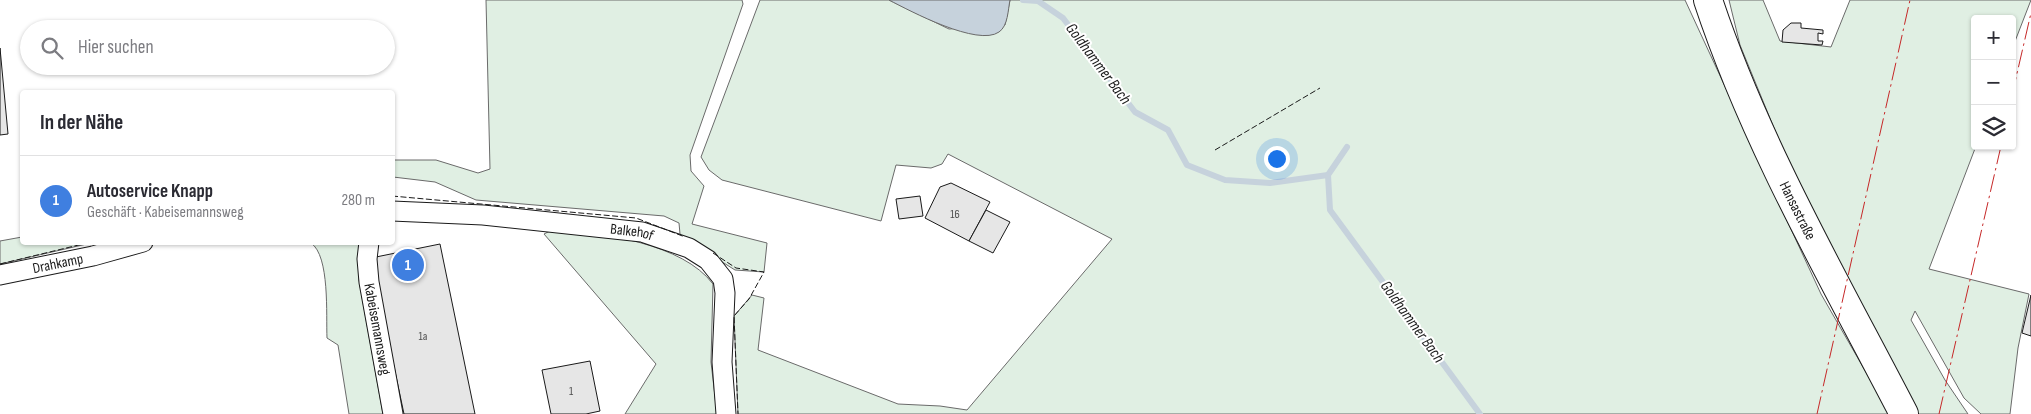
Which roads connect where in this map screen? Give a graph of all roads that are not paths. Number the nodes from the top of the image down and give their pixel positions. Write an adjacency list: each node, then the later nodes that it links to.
1 (1708, 0): 8 (street, Hansastraße)
2 (395, 211): 7 (street, Balkehof)
3 (132, 245): 5 (street, Drahkamp)
4 (369, 245): 6 (street, Kabeisemannsweg)
5 (0, 275)
6 (393, 414)
7 (726, 414)
8 (1904, 414)

